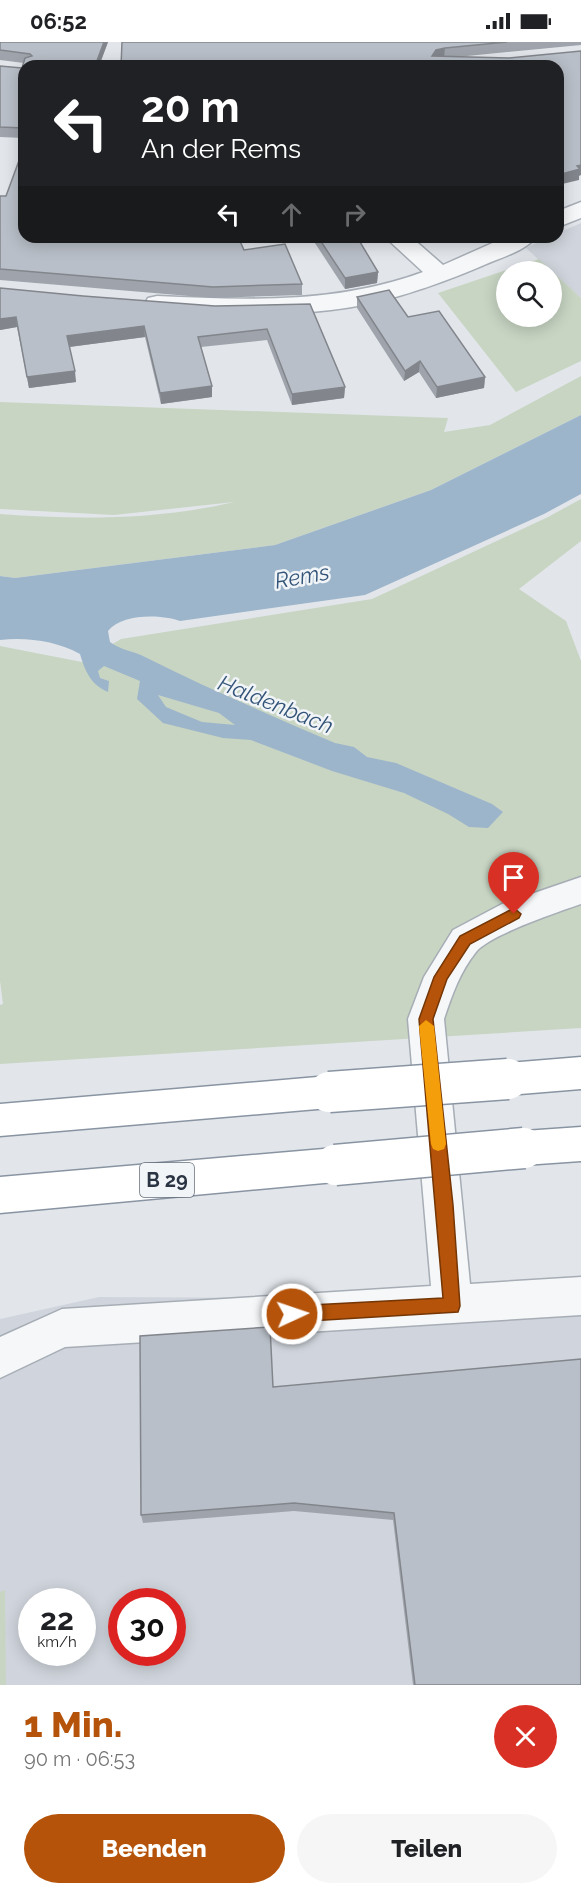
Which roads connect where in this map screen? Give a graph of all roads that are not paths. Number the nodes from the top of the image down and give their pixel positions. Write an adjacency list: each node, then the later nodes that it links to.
1 (581, 209): 2 (street)
2 (564, 217)
3 (404, 243): 5 (street)
4 (510, 243): 5 (street)
5 (438, 273): 6 (street)
6 (130, 301)
7 (581, 890): 13 (street)
8 (581, 1073): 9 (highway, bridge)
9 (0, 1120)
10 (581, 1144): 11 (highway, B 29, bridge)
11 (0, 1195)
12 (581, 1296): 13 (street)
13 (452, 1306): 14 (street)
14 (0, 1358)

